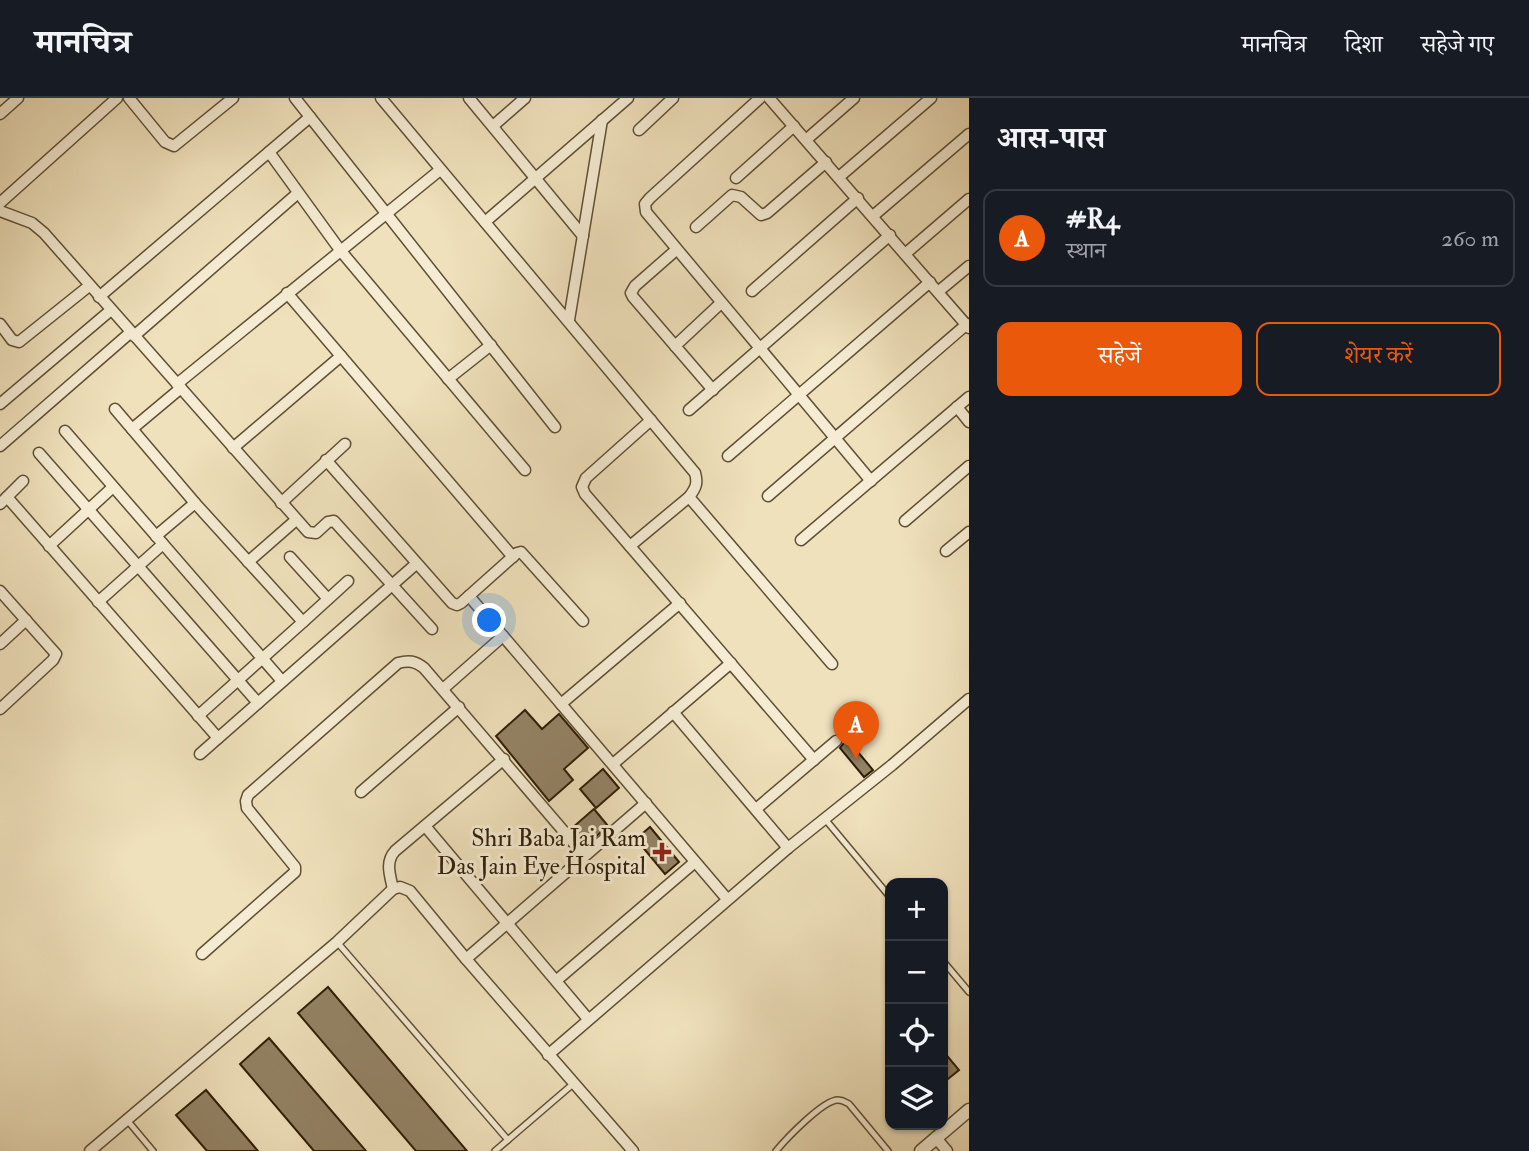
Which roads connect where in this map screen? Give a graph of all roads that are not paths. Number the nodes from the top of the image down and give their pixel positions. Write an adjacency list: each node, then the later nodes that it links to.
1 (18, 98): 15 (street)
2 (117, 98): 32 (street)
3 (129, 98): 4 (street)
4 (233, 98)
5 (295, 98): 16 (street)
6 (381, 98): 25 (street)
7 (469, 98): 19 (street)
8 (525, 98): 19 (street)
9 (628, 98): 17 (street)
10 (673, 98): 20 (street)
11 (760, 98): 40 (street)
12 (854, 98): 22 (street)
13 (931, 98): 26 (street)
14 (773, 99): 18 (street)
15 (0, 114)
16 (310, 117): 23 (street); 33 (street)
17 (602, 120): 27 (street); 38 (street)
18 (794, 125): 22 (street); 28 (street)
19 (493, 126): 27 (street)
20 (639, 130)
21 (969, 134): 34 (street)
22 (807, 139): 24 (street)
23 (269, 152): 29 (street); 48 (street)
24 (826, 162): 26 (street); 36 (street)
25 (440, 170): 33 (street); 35 (street)
26 (839, 177): 30 (street)
27 (536, 178): 35 (street); 38 (street)
28 (736, 178)
29 (298, 193): 39 (street); 54 (street)
30 (858, 198): 34 (street); 45 (street)
31 (969, 199): 41 (street)
32 (1, 211): 44 (street)
33 (387, 213): 39 (street); 55 (street)
34 (873, 216): 37 (street)
35 (485, 222): 51 (street)
36 (696, 227)
37 (890, 235): 41 (street); 57 (street)
38 (583, 236): 51 (street)
39 (340, 250): 47 (street); 59 (street)
40 (676, 250): 49 (street); 56 (street)
41 (905, 254): 43 (street)
42 (969, 266): 46 (street)
43 (930, 282): 46 (street); 62 (street)
44 (89, 286): 48 (street); 52 (street)
45 (752, 291)
46 (939, 291): 53 (street)
47 (287, 293): 58 (street); 60 (street)
48 (99, 297): 50 (street)
49 (721, 303): 56 (street); 57 (street)
50 (111, 310): 54 (street); 64 (street)
51 (569, 320): 68 (street)
52 (0, 324)
53 (968, 326): 73 (street)
54 (132, 334): 60 (street); 75 (street)
55 (491, 345): 59 (street); 70 (street)
56 (675, 346): 61 (street)
57 (761, 349): 61 (street); 62 (street)
58 (341, 355): 76 (street); 99 (street)
59 (448, 379): 81 (street)
60 (179, 386): 71 (street); 76 (street)
61 (713, 390): 67 (street)
62 (798, 395): 73 (street); 78 (street)
63 (969, 397): 65 (street)
64 (0, 404)
65 (957, 407): 69 (street); 83 (street)
66 (115, 409): 71 (street)
67 (689, 410)
68 (651, 420): 86 (street); 97 (street)
69 (969, 422)
70 (555, 427)
71 (132, 429): 88 (street)
72 (65, 432): 84 (street)
73 (835, 440): 83 (street); 85 (street)
74 (345, 443): 79 (street)
75 (0, 446)
76 (233, 448): 89 (street)
77 (39, 453): 90 (street)
78 (728, 456)
79 (326, 460): 89 (street); 102 (street)
80 (969, 466): 92 (street)
81 (525, 470)
82 (23, 481): 87 (street)
83 (871, 481): 95 (street)
84 (113, 487): 90 (street); 94 (street)
85 (768, 496)
86 (689, 497): 97 (street); 119 (street)
87 (3, 500): 96 (street)
88 (195, 503): 94 (street); 101 (street)
89 (281, 503): 91 (street)
90 (88, 510): 96 (street); 103 (street)
91 (296, 520): 101 (street); 105 (street)
92 (905, 521)
93 (969, 531): 98 (street)
94 (159, 540): 103 (street); 117 (street)
95 (801, 540)
96 (49, 546): 109 (street)
97 (630, 546): 110 (street)
98 (946, 551)
99 (513, 556): 107 (street); 112 (street)
100 (290, 557): 108 (street)
101 (248, 562): 113 (street)
102 (416, 564): 105 (street); 107 (street)
103 (137, 567): 109 (street); 120 (street)
104 (348, 581): 108 (street)
105 (392, 585): 114 (street); 121 (street)
106 (0, 591): 111 (street)
107 (469, 596): 115 (street)
108 (328, 599): 113 (street)
109 (98, 602): 129 (street)
110 (680, 603): 118 (street); 125 (street)
111 (26, 620): 116 (street); 127 (street)
112 (583, 621)
113 (303, 622): 117 (street)
114 (432, 629)
115 (503, 636): 122 (street); 125 (street)
116 (0, 644)
117 (262, 658): 120 (street); 121 (street)
118 (731, 663): 128 (street); 134 (street)
119 (832, 664)
120 (239, 680): 124 (street); 129 (street)
121 (282, 681): 124 (street)
122 (443, 689): 126 (street); 149 (street)
123 (969, 699): 139 (street)
124 (258, 703): 130 (street)
125 (561, 704): 135 (street)
126 (459, 707): 133 (street); 136 (street)
127 (0, 709)
128 (673, 712): 135 (street); 138 (street)
129 (198, 716): 130 (street)
130 (218, 738): 132 (street)
131 (836, 741): 134 (street)
132 (200, 754)
133 (504, 758): 140 (street); 142 (street)
134 (814, 760): 138 (street)
135 (613, 764): 137 (street)
136 (361, 792)
137 (646, 803): 142 (street); 143 (street)
138 (757, 809): 141 (street)
139 (825, 819): 141 (street); 145 (lane)
140 (425, 826): 144 (street); 147 (street)
141 (788, 848): 146 (street)
142 (584, 855): 147 (street)
143 (695, 862): 146 (street); 152 (street)
144 (393, 889): 148 (street); 150 (street)
145 (885, 891)
146 (727, 899): 154 (street)
147 (507, 923): 150 (street); 152 (street)
148 (337, 942): 158 (street); 160 (lane)
149 (202, 954)
150 (466, 959): 155 (street)
151 (948, 967): 153 (lane)
152 (556, 980): 154 (street)
153 (969, 992)
154 (588, 1019): 155 (street)
155 (548, 1055): 156 (street)
156 (573, 1084): 160 (lane); 164 (street)
157 (969, 1110): 159 (street)
158 (127, 1120): 161 (street); 162 (lane)
159 (936, 1138): 167 (street); 168 (street)
160 (508, 1140): 163 (lane)
161 (90, 1151)
162 (153, 1151)
163 (495, 1151)
164 (632, 1151)
165 (776, 1151): 166 (lane)
166 (888, 1151)
167 (921, 1151)
168 (947, 1151)

